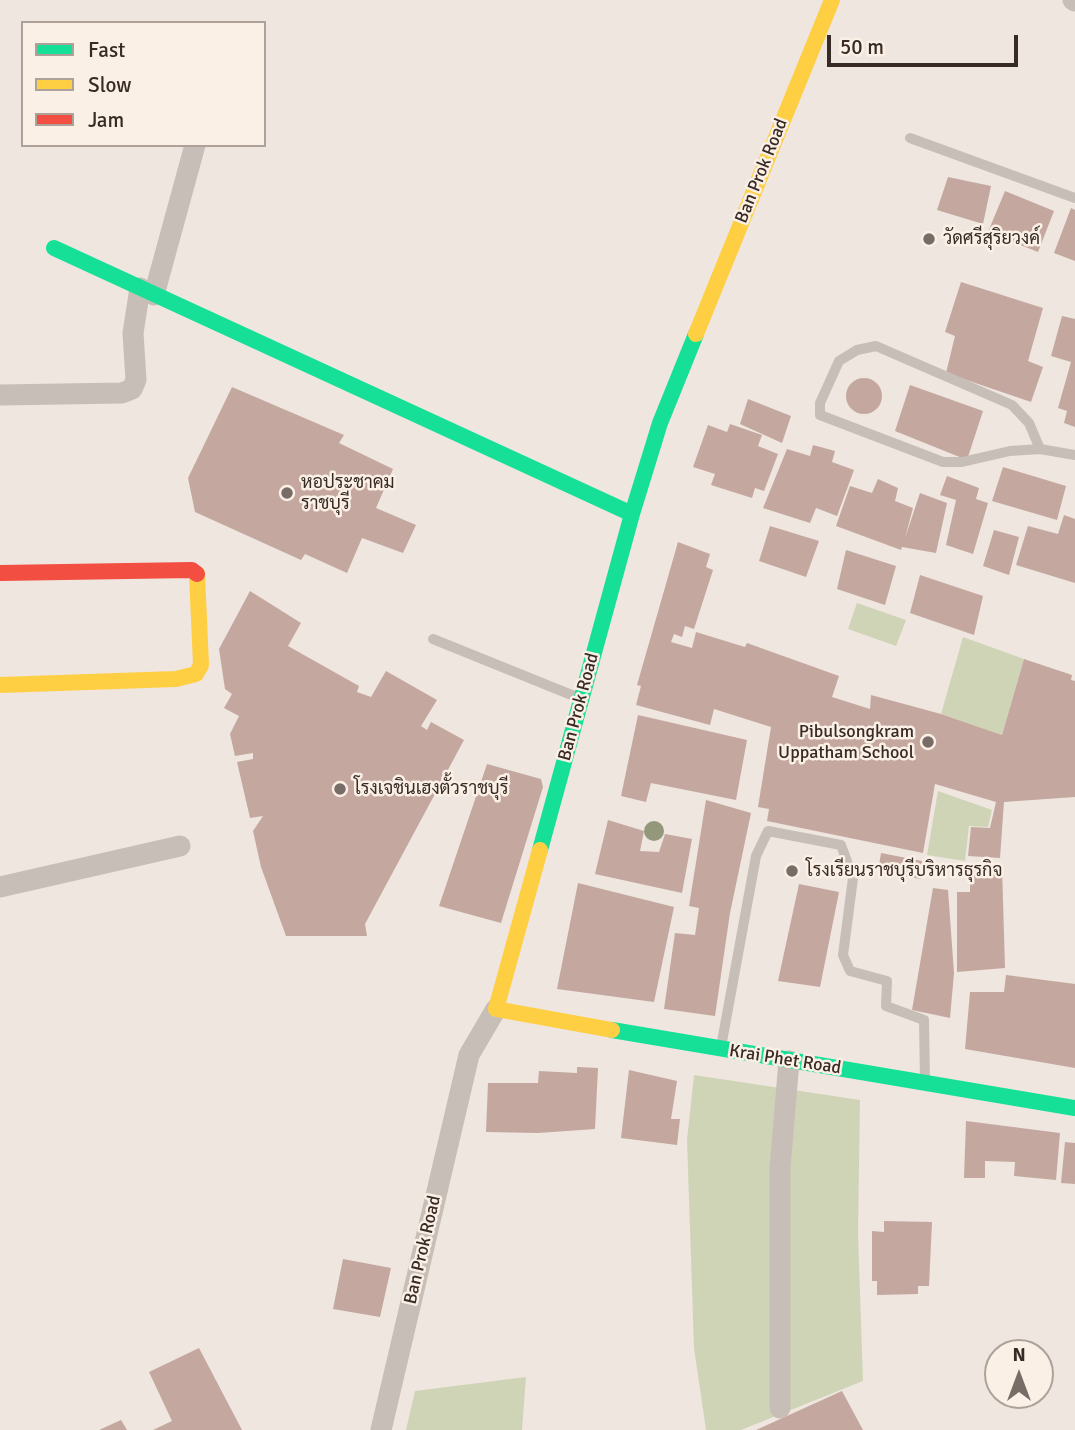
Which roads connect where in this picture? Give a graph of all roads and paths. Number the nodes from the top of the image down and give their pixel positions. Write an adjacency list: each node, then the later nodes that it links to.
1 (832, 0): 10 (street, Ban Prok Road)
2 (909, 138): 4 (lane)
3 (194, 147): 6 (street)
4 (1075, 198)
5 (54, 248): 6 (street)
6 (147, 292): 7 (street); 10 (street)
7 (0, 395)
8 (1040, 449): 8 (lane); 9 (lane)
9 (1075, 455)
10 (632, 514): 14 (street, Ban Prok Road)
11 (0, 573): 13 (street)
12 (433, 639): 14 (lane)
13 (0, 685)
14 (581, 699): 17 (street, Ban Prok Road)
15 (180, 846): 16 (street)
16 (0, 887)
17 (496, 1009): 18 (street, Krai Phet Road); 23 (street, Ban Prok Road)
18 (720, 1049): 19 (street, Krai Phet Road); 20 (lane)
19 (789, 1061): 20 (street, Krai Phet Road); 22 (street)
20 (925, 1082): 21 (street, Krai Phet Road)
21 (1075, 1108)
22 (780, 1408)
23 (376, 1427)

